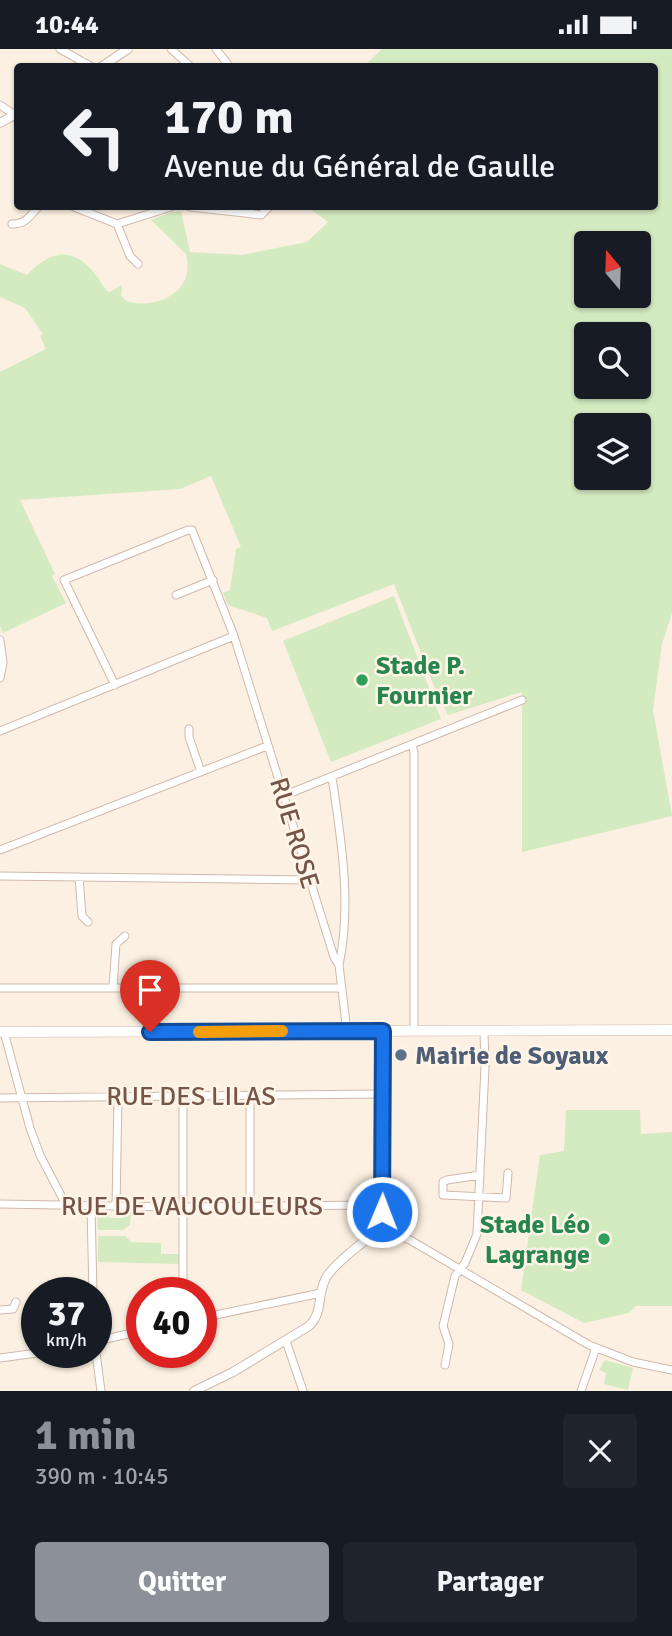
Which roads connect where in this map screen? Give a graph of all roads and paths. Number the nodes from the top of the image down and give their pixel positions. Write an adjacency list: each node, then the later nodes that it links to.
1 (60, 49): 5 (street)
2 (128, 49): 6 (street)
3 (171, 49): 7 (street)
4 (215, 49): 8 (street)
5 (85, 63)
6 (107, 63)
7 (187, 63)
8 (227, 63)
9 (35, 210): 16 (street)
10 (93, 210): 17 (street)
11 (161, 210): 17 (street)
12 (218, 210): 15 (street)
13 (248, 210): 15 (street)
14 (266, 210): 15 (street)
15 (245, 213)
16 (12, 224)
17 (117, 224): 18 (street)
18 (138, 264)
19 (213, 580): 20 (street); 21 (street, RUE ROSE); 24 (street, RUE ROSE)
20 (176, 595)
21 (234, 636): 24 (street); 29 (street, RUE ROSE)
22 (0, 640): 23 (street)
23 (0, 678)
24 (115, 685): 27 (street)
25 (522, 700): 28 (street)
26 (189, 729): 30 (street)
27 (0, 731)
28 (412, 745): 31 (street); 46 (street)
29 (267, 746): 30 (street); 32 (street, RUE ROSE)
30 (201, 772): 33 (street)
31 (332, 777): 32 (street); 39 (street)
32 (283, 796): 36 (street, RUE ROSE)
33 (0, 850)
34 (0, 876): 35 (street)
35 (79, 877): 36 (street); 37 (street)
36 (309, 880): 39 (street, RUE ROSE)
37 (88, 922)
38 (125, 936): 41 (street)
39 (339, 965): 42 (street, RUE ROSE)
40 (0, 988): 41 (street)
41 (113, 988): 42 (street)
42 (340, 988): 44 (street, RUE ROSE)
43 (672, 1030): 47 (main road)
44 (347, 1031): 45 (main road); 48 (main road)
45 (383, 1031): 46 (main road); 49 (street)
46 (414, 1031): 47 (main road)
47 (484, 1031): 56 (street)
48 (2, 1032): 54 (street)
49 (383, 1094): 52 (street, RUE DES LILAS); 64 (street)
50 (118, 1096): 51 (street, RUE DES LILAS); 54 (street, RUE DES LILAS); 63 (street)
51 (183, 1096): 52 (street, RUE DES LILAS); 59 (street)
52 (250, 1096): 60 (street)
53 (0, 1098): 54 (street, RUE DES LILAS)
54 (23, 1098): 61 (street)
55 (508, 1173): 57 (street)
56 (480, 1175): 57 (street); 57 (street)
57 (480, 1198): 66 (street)
58 (0, 1204): 61 (street, RUE DE VAUCOULEURS)
59 (183, 1206): 60 (street, RUE DE VAUCOULEURS); 63 (street, RUE DE VAUCOULEURS); 68 (street)
60 (250, 1206): 64 (street, RUE DE VAUCOULEURS)
61 (67, 1207): 62 (street, RUE DE VAUCOULEURS)
62 (91, 1207): 63 (street, RUE DE VAUCOULEURS); 67 (street)
63 (116, 1207)
64 (382, 1212): 65 (street)
65 (382, 1230): 66 (street); 69 (street)
66 (461, 1268): 74 (street); 77 (street)
67 (93, 1277)
68 (183, 1277)
69 (321, 1293): 72 (street); 73 (street)
70 (16, 1301): 71 (street)
71 (0, 1310)
72 (217, 1315)
73 (286, 1341): 81 (street); 82 (street)
74 (596, 1348): 79 (street); 83 (street)
75 (21, 1355): 76 (street)
76 (0, 1358)
77 (444, 1365)
78 (98, 1368): 80 (street)
79 (672, 1370)
80 (101, 1391)
81 (194, 1391)
82 (303, 1391)
83 (581, 1391)

